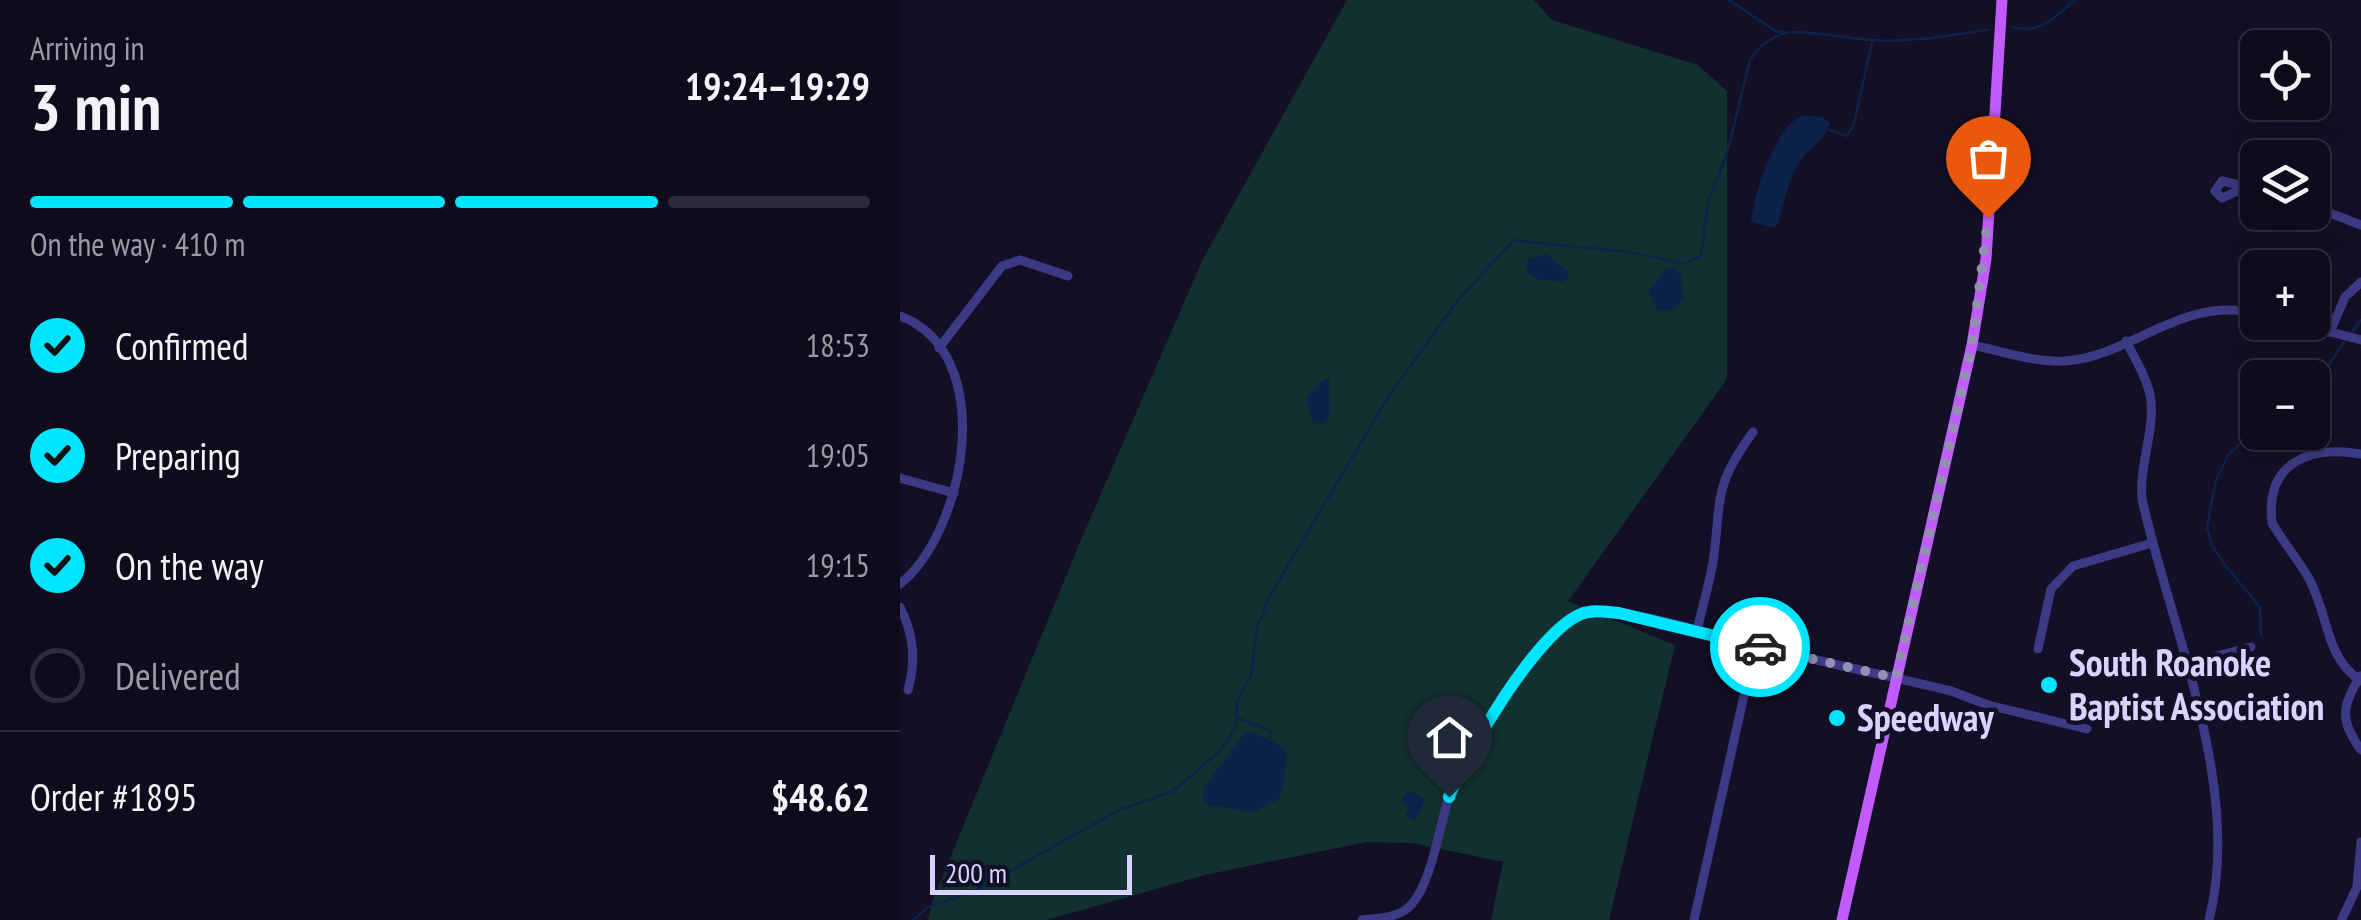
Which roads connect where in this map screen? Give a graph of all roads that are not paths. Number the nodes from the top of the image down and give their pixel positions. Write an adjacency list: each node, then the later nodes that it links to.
1 (2002, 0): 11 (main road)
2 (2330, 213): 3 (street)
3 (2361, 225)
4 (1068, 276): 12 (street)
5 (2361, 282): 8 (street)
6 (2240, 313): 9 (street)
7 (900, 316): 12 (street)
8 (2330, 332): 10 (street)
9 (2126, 340): 11 (street); 17 (street)
10 (2361, 340)
11 (1972, 346): 25 (main road)
12 (939, 348): 16 (street)
13 (1753, 432): 20 (street)
14 (2361, 454): 26 (street)
15 (900, 478): 16 (street)
16 (954, 493): 18 (street)
17 (2152, 543): 23 (street); 24 (street)
18 (900, 584)
19 (900, 607): 27 (street)
20 (1697, 631): 21 (street); 32 (street)
21 (1755, 646): 25 (street); 33 (street)
22 (2250, 647): 24 (street)
23 (2038, 649)
24 (2186, 664): 35 (street)
25 (1896, 678): 28 (street); 34 (main road)
26 (2360, 679): 29 (street)
27 (908, 690)
28 (2087, 729)
29 (2361, 750)
30 (2361, 842): 31 (street)
31 (2342, 919)
32 (1362, 920)
33 (1694, 920)
34 (1842, 920)
35 (2209, 920)

